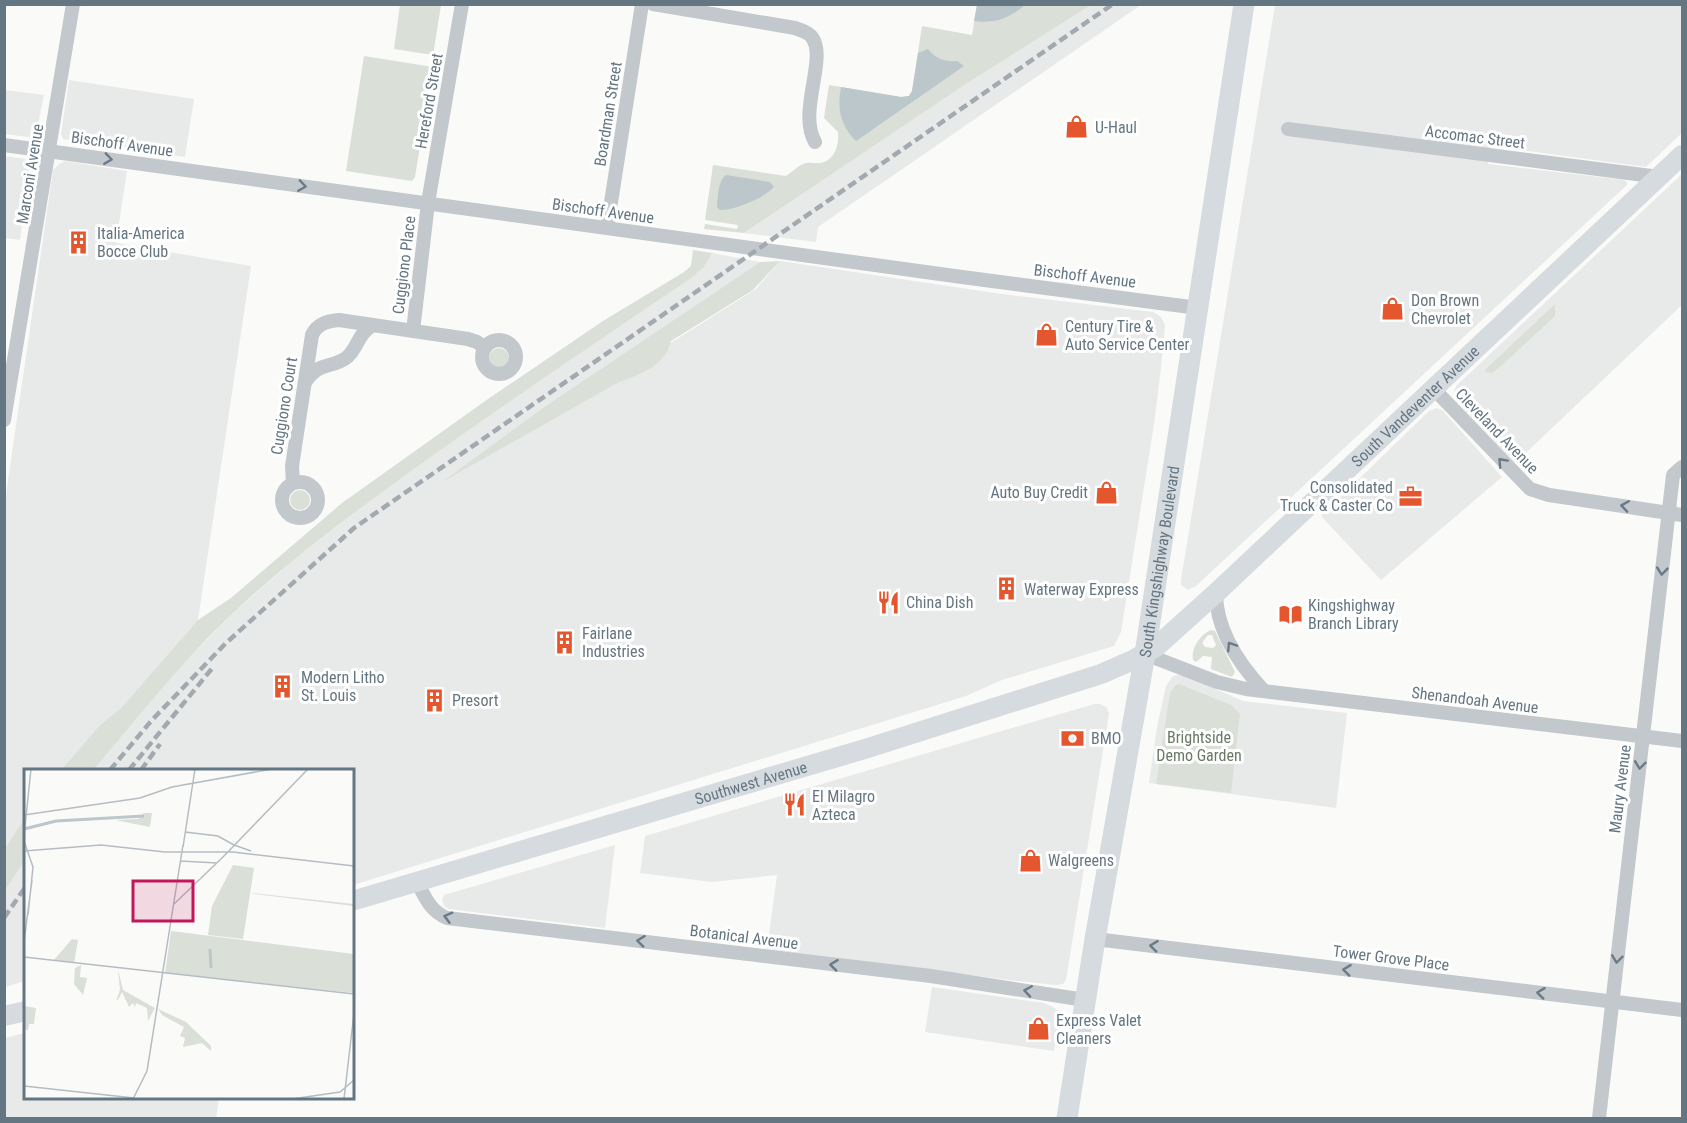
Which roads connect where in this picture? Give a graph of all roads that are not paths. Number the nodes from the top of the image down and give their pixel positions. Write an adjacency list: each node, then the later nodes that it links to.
1 (74, 4): 9 (street, Marconi Avenue)
2 (462, 4): 12 (street, Hereford Street)
3 (642, 4): 13 (street, Boardman Street)
4 (653, 4): 7 (street)
5 (1244, 4): 14 (main road, South Kingshighway Boulevard)
6 (1288, 129): 11 (street, Accomac Street)
7 (815, 142)
8 (4, 145): 9 (street, Bischoff Avenue)
9 (50, 151): 12 (street, Bischoff Avenue, one-way to 12); 21 (street, Marconi Avenue)
10 (1683, 155): 11 (street, South Vandeventer Avenue)
11 (1659, 177): 20 (street, South Vandeventer Avenue)
12 (428, 203): 13 (street, Bischoff Avenue); 16 (street, Cuggiono Place)
13 (607, 228): 14 (street, Bischoff Avenue)
14 (1198, 308): 26 (main road, South Kingshighway Boulevard)
15 (373, 325): 16 (street, Cuggiono Place); 17 (street, Cuggiono Place); 19 (street, Cuggiono Place)
16 (413, 331): 18 (street, Cuggiono Place)
17 (312, 335): 19 (street, Cuggiono Court)
18 (485, 348)
19 (305, 383): 23 (street, Cuggiono Court)
20 (1433, 388): 24 (street, Cleveland Avenue, one-way to 20); 25 (street, South Vandeventer Avenue)
21 (4, 420)
22 (1683, 467): 24 (street, Maury Avenue)
23 (293, 483)
24 (1676, 514): 28 (street, Maury Avenue, one-way to 28)
25 (1216, 593): 26 (street, South Vandeventer Avenue); 27 (street, one-way to 25)
26 (1146, 654): 27 (street, Shenandoah Avenue); 30 (street, Southwest Avenue); 32 (main road, South Kingshighway Boulevard)
27 (1264, 691): 28 (street, Shenandoah Avenue)
28 (1643, 736): 29 (street, Shenandoah Avenue); 34 (street, Maury Avenue, one-way to 34)
29 (1683, 741)
30 (417, 882): 31 (street, Southwest Avenue); 33 (street, Botanical Avenue, one-way to 30)
31 (354, 900)
32 (1095, 939): 33 (main road, South Kingshighway Boulevard); 34 (street, Tower Grove Place, one-way to 32)
33 (1085, 1000): 38 (main road, South Kingshighway Boulevard)
34 (1612, 1001): 35 (street, Tower Grove Place); 39 (street, Maury Avenue)
35 (1683, 1010)
36 (24, 1011): 37 (street)
37 (4, 1016)
38 (1067, 1119)
39 (1599, 1119)

